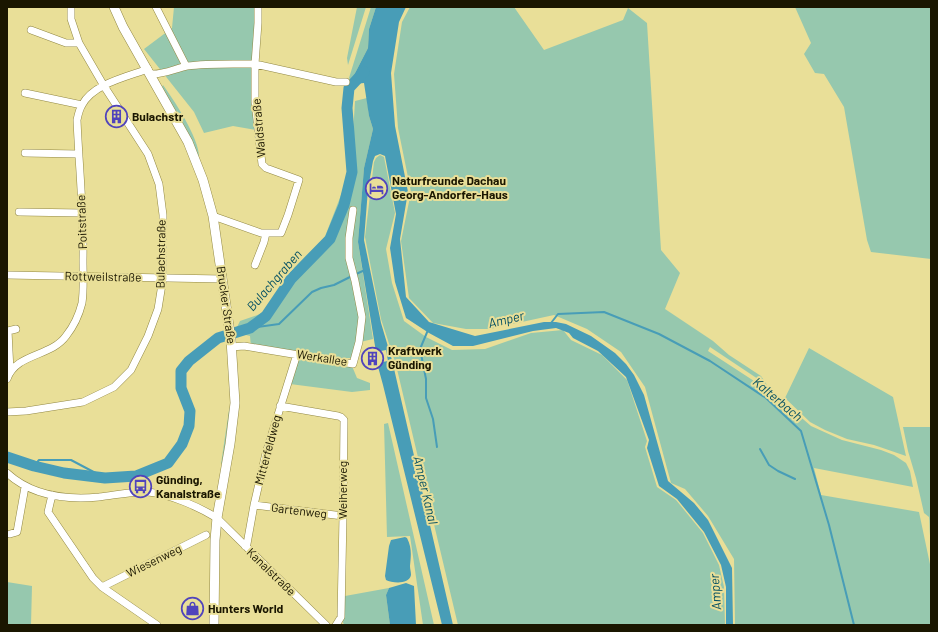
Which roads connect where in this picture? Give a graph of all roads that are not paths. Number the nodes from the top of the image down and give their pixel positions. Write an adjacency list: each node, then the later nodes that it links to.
1 (71, 7): 6 (street, Bulachstraße)
2 (114, 7): 9 (main road, Brucker Straße)
3 (156, 7): 8 (street)
4 (258, 7): 7 (street, Waldstraße)
5 (31, 30): 6 (street)
6 (79, 43): 11 (street, Bulachstraße)
7 (255, 64): 8 (street); 10 (street); 20 (street, Waldstraße)
8 (186, 66): 9 (street)
9 (149, 72): 11 (street, Poitstraße); 19 (main road, Brucker Straße)
10 (346, 82)
11 (104, 86): 13 (street, Poitstraße); 24 (street, Bulachstraße)
12 (25, 93): 13 (street)
13 (82, 106): 15 (street, Poitstraße)
14 (25, 153): 15 (street)
15 (78, 154): 18 (street, Poitstraße)
16 (353, 210): 28 (street, Werkallee)
17 (19, 212): 18 (street)
18 (82, 214): 23 (street, Poitstraße)
19 (212, 216): 20 (street); 25 (main road, Brucker Straße)
20 (266, 233): 21 (street)
21 (255, 265)
22 (7, 275): 23 (street, Rottweilstraße)
23 (83, 277): 24 (street, Rottweilstraße); 29 (street, Poitstraße)
24 (163, 278): 25 (street, Rottweilstraße); 32 (street, Bulachstraße)
25 (222, 279): 27 (main road, Brucker Straße)
26 (16, 329): 29 (street)
27 (231, 344): 28 (street, Werkallee); 38 (main road, Brucker Straße)
28 (297, 354): 31 (street, Mitterfeldweg)
29 (10, 371): 30 (street)
30 (7, 379)
31 (280, 406): 36 (street, Mitterfeldweg); 37 (street, Weiherweg)
32 (7, 412)
33 (7, 473): 34 (street)
34 (25, 487): 35 (street, Kanalstraße); 39 (street)
35 (52, 495): 38 (street, Kanalstraße); 42 (street)
36 (254, 505): 37 (street, Gartenweg); 41 (street, Mitterfeldweg)
37 (344, 516): 46 (street, Weiherweg)
38 (217, 518): 41 (street, Kanalstraße); 44 (main road, Brucker Straße)
39 (10, 534)
40 (206, 536): 42 (street, Wiesenweg)
41 (245, 546): 45 (street, Kanalstraße)
42 (102, 587): 43 (street)
43 (157, 625)
44 (214, 625)
45 (326, 625)
46 (336, 625)

